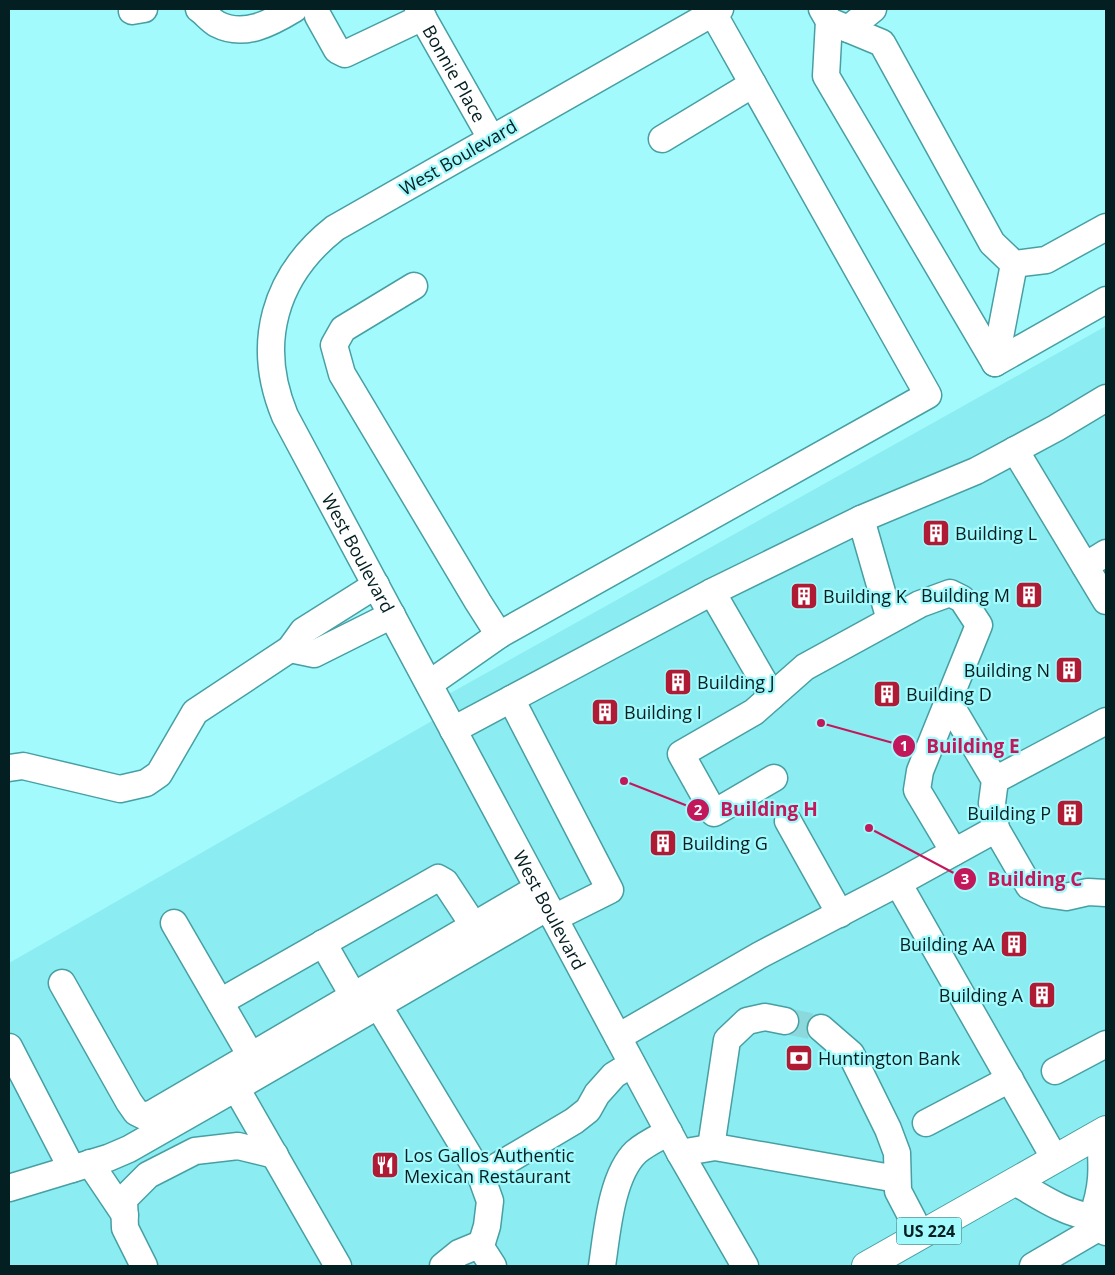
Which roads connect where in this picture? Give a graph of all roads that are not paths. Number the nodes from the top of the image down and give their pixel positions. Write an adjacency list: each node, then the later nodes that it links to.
1 (199, 9): 2 (street)
2 (294, 9)
3 (873, 9): 8 (street)
4 (717, 11): 7 (street, West Boulevard); 9 (street)
5 (420, 13): 6 (street); 10 (street, Bonnie Place)
6 (318, 16)
7 (684, 18): 10 (street, West Boulevard)
8 (833, 19): 13 (street); 16 (street)
9 (753, 84): 11 (street); 26 (street)
10 (491, 138): 21 (street, West Boulevard)
11 (662, 139)
12 (1106, 227): 13 (street)
13 (1014, 264): 16 (street)
14 (414, 286): 26 (street)
15 (1106, 300): 16 (street)
16 (995, 363)
17 (1106, 398): 18 (street)
18 (1015, 450): 19 (street); 20 (street)
19 (861, 519): 22 (street); 25 (street)
20 (1096, 559): 23 (street)
21 (376, 585): 24 (street, West Boulevard); 27 (street)
22 (712, 592): 29 (street); 30 (street)
23 (1106, 601)
24 (392, 616): 27 (street); 28 (street, West Boulevard)
25 (890, 620): 29 (street); 31 (street)
26 (500, 635): 28 (street)
27 (290, 649): 34 (street)
28 (429, 684): 33 (street, West Boulevard)
29 (772, 696): 35 (street)
30 (511, 699): 33 (street); 42 (street)
31 (948, 701): 36 (street); 39 (street)
32 (1106, 721): 36 (street)
33 (454, 730): 42 (street, West Boulevard)
34 (9, 768)
35 (774, 778)
36 (996, 780): 38 (street)
37 (788, 821): 43 (street)
38 (996, 829): 39 (street); 41 (street)
39 (954, 852): 40 (street)
40 (898, 883): 43 (street); 59 (street)
41 (1106, 893)
42 (547, 905): 45 (street); 50 (street); 53 (street, West Boulevard)
43 (840, 914): 53 (street)
44 (174, 923): 49 (street)
45 (474, 926): 46 (street); 48 (street)
46 (323, 943): 48 (street); 49 (street)
47 (62, 983): 56 (street)
48 (354, 997): 56 (street)
49 (220, 1002): 56 (street)
50 (378, 1005): 60 (street); 68 (street)
51 (785, 1020): 64 (street)
52 (821, 1028): 69 (street)
53 (618, 1038): 57 (street, West Boulevard)
54 (1106, 1044): 58 (street)
55 (9, 1047): 67 (street)
56 (251, 1056)
57 (632, 1064): 63 (street, West Boulevard); 68 (street)
58 (1055, 1072)
59 (1010, 1079): 61 (street); 66 (street)
60 (236, 1088): 65 (street); 67 (street)
61 (926, 1123)
62 (1103, 1132): 66 (main road, US 224); 73 (street)
63 (675, 1143): 64 (street); 79 (street); 80 (street, West Boulevard)
64 (711, 1147): 69 (street)
65 (275, 1155): 72 (street); 77 (street)
66 (1055, 1159): 70 (main road, US 224)
67 (81, 1166): 71 (street); 72 (street)
68 (481, 1176): 75 (street)
69 (897, 1179): 74 (street)
70 (1015, 1182): 73 (street); 74 (main road, US 224)
71 (9, 1188)
72 (125, 1214): 76 (street)
73 (1099, 1225): 82 (street)
74 (921, 1235): 81 (main road, US 224)
75 (487, 1258): 78 (street)
76 (144, 1266)
77 (338, 1266)
78 (444, 1266)
79 (602, 1266)
80 (745, 1266)
81 (866, 1266)
82 (1033, 1266)

